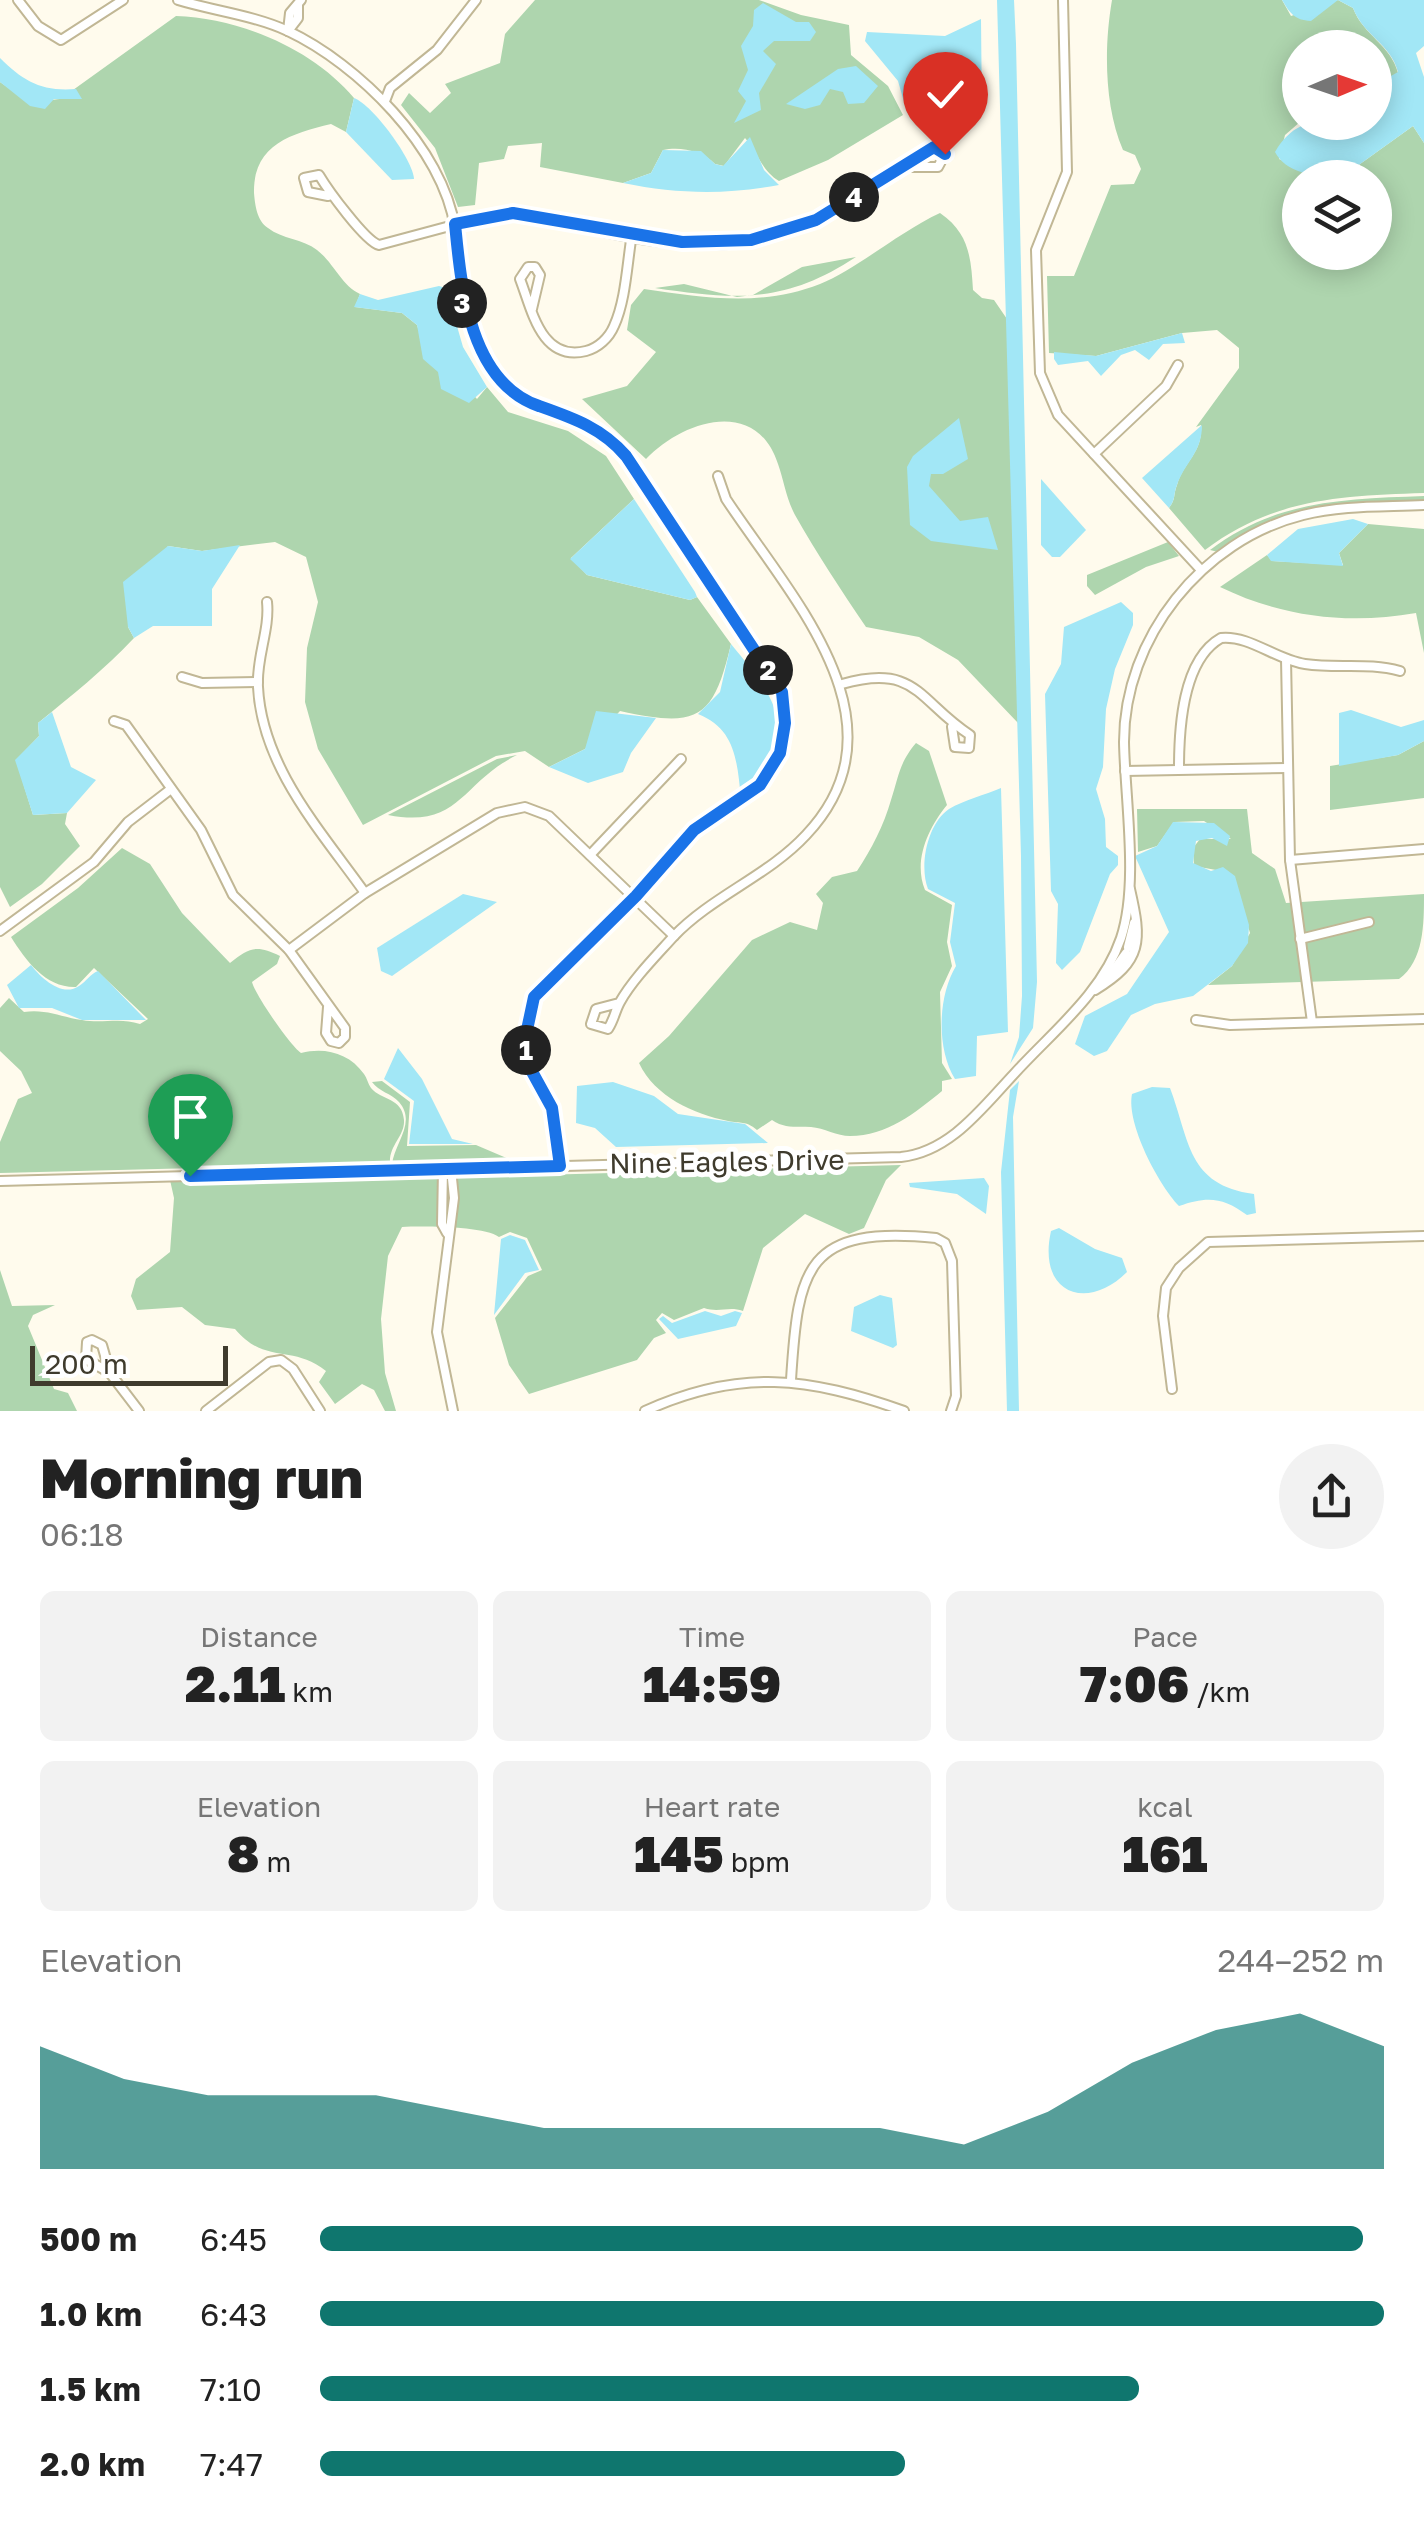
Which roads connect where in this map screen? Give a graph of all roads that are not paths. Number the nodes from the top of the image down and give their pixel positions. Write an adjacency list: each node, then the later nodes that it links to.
1 (18, 0): 2 (street)
2 (123, 0)
3 (178, 0): 7 (street)
4 (476, 0): 8 (street)
5 (1062, 0): 15 (street)
6 (300, 3): 7 (street)
7 (288, 31): 8 (street)
8 (385, 101): 11 (street)
9 (904, 168): 9 (street); 12 (street)
10 (328, 196): 11 (street)
11 (455, 224): 12 (street); 37 (street)
12 (632, 234): 13 (street)
13 (532, 309): 13 (street)
14 (1178, 365): 15 (street)
15 (1094, 454): 18 (street)
16 (718, 476): 24 (street)
17 (1424, 505): 18 (street, Nine Eagles Drive)
18 (1201, 570): 30 (street, Nine Eagles Drive)
19 (267, 602): 23 (street)
20 (1286, 659): 21 (street); 28 (street); 29 (street)
21 (1400, 670)
22 (182, 676): 23 (street)
23 (258, 682): 36 (street)
24 (842, 684): 26 (street); 41 (street)
25 (114, 721): 31 (street)
26 (952, 728)
27 (681, 760): 33 (street)
28 (1179, 768): 29 (street); 30 (street)
29 (1287, 768): 34 (street)
30 (1125, 770): 35 (street, Nine Eagles Drive)
31 (171, 789): 40 (street); 43 (street)
32 (1424, 849): 34 (street)
33 (590, 855): 36 (street); 37 (street)
34 (1290, 860): 42 (street)
35 (1128, 880): 38 (street, Nine Eagles Drive); 44 (street, Nine Eagles Drive)
36 (365, 893): 43 (street)
37 (636, 896): 41 (street); 50 (street)
38 (1136, 914): 44 (street, Nine Eagles Drive); 44 (street, Nine Eagles Drive)
39 (1369, 922): 42 (street)
40 (0, 931)
41 (674, 936): 45 (street)
42 (1300, 939): 49 (street)
43 (289, 950): 46 (street)
44 (1088, 995): 50 (street, Nine Eagles Drive)
45 (619, 1003)
46 (328, 1007)
47 (1424, 1019): 49 (street)
48 (1196, 1020): 49 (street)
49 (1312, 1022)
50 (560, 1166): 51 (street, Nine Eagles Drive)
51 (447, 1169): 52 (street, Nine Eagles Drive); 60 (street)
52 (0, 1180)
53 (1424, 1236): 56 (street)
54 (110, 1373): 57 (street)
55 (791, 1380): 61 (street); 62 (street); 63 (street)
56 (1172, 1389)
57 (139, 1411)
58 (207, 1411): 59 (street)
59 (320, 1411)
60 (453, 1411)
61 (645, 1411)
62 (904, 1411)
63 (950, 1411)

